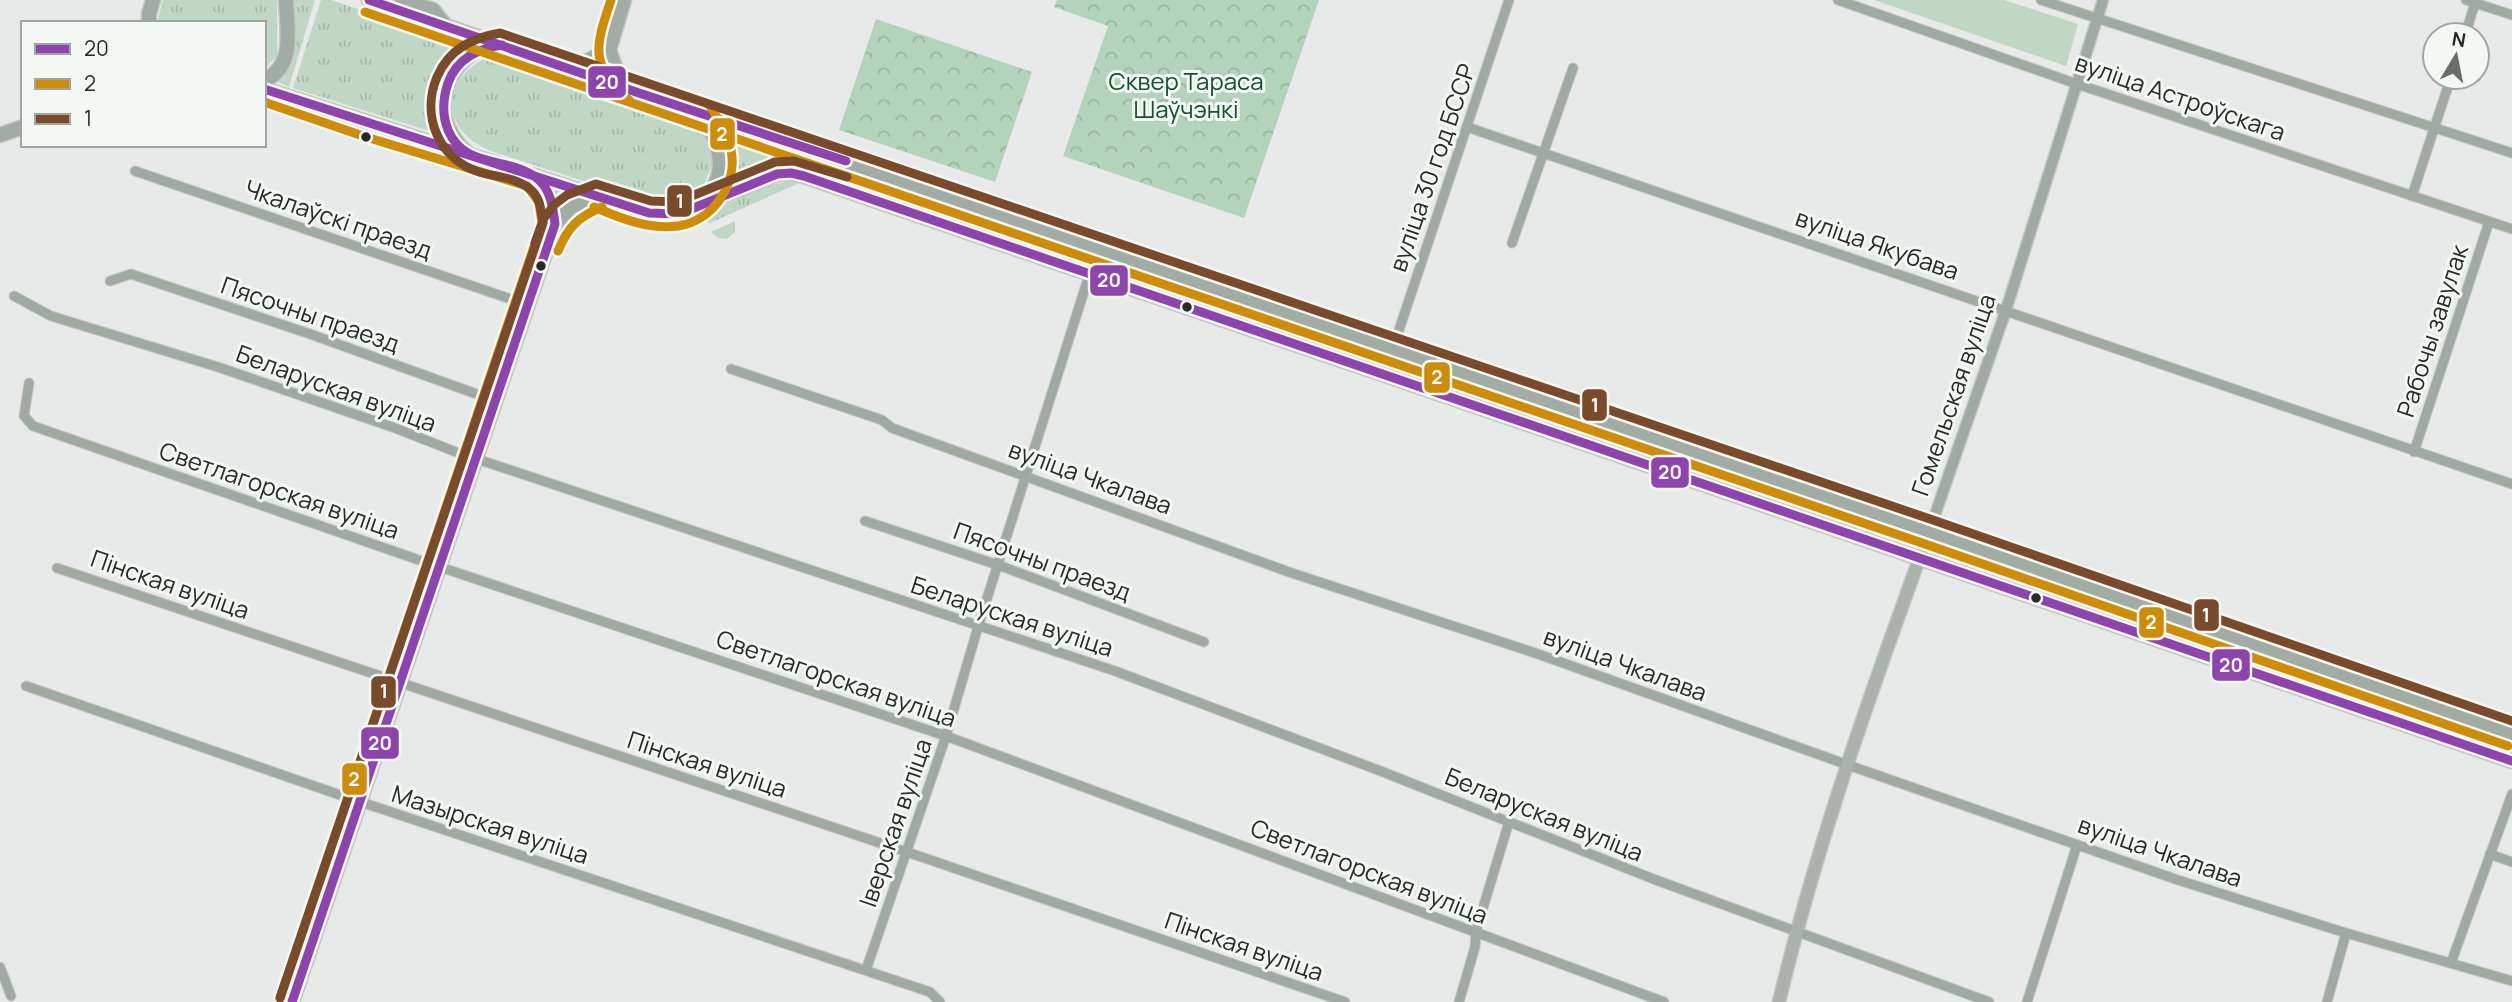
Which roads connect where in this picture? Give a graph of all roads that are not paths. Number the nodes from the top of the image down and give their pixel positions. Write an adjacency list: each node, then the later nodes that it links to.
1 (286, 0): 17 (main road)
2 (369, 0): 9 (main road)
3 (624, 0): 14 (main road)
4 (1509, 0): 23 (street, вуліца 30 год БССР)
5 (1838, 0): 18 (street, вуліца Астроўскага)
6 (2041, 0): 11 (street, вуліца Астроўскага)
7 (2103, 0): 11 (street, Гомельская вуліца)
8 (2473, 1): 10 (street); 12 (street)
9 (395, 2): 13 (main road)
10 (2512, 15)
11 (2097, 17): 18 (street, Гомельская вуліца); 24 (street, вуліца Астроўскага)
12 (2468, 21)
13 (502, 45): 15 (main road); 29 (main road)
14 (608, 50): 15 (main road); 21 (main road)
15 (555, 63): 21 (main road)
16 (1573, 68): 27 (street)
17 (266, 80)
18 (2077, 84): 32 (street, вуліца Астроўскага); 44 (street, Гомельская вуліца)
19 (266, 90): 29 (main road)
20 (2446, 91): 24 (street)
21 (639, 93): 22 (main road)
22 (700, 113): 34 (main road); 39 (main road)
23 (1466, 127): 27 (street, вуліца Якубава); 45 (street, вуліца 30 год БССР)
24 (2434, 127): 28 (street, вуліца Астроўскага); 32 (street)
25 (21, 128): 26 (main road)
26 (0, 135)
27 (1542, 152): 38 (street); 44 (street, вуліца Якубава)
28 (2512, 153)
29 (472, 157): 31 (main road)
30 (135, 170): 43 (street, Чкалаўскі праезд)
31 (534, 175): 33 (main road); 36 (main road)
32 (2412, 195): 35 (street, вуліца Астроўскага)
33 (598, 196): 34 (main road); 36 (main road)
34 (694, 209): 40 (main road)
35 (2489, 222): 37 (street, вуліца Астроўскага); 49 (street, Рабочы завулак)
36 (555, 224): 43 (main road)
37 (2512, 229)
38 (1512, 243)
39 (1097, 247): 40 (street, Іверская вуліца); 45 (main road)
40 (1089, 273): 51 (street, Іверская вуліца); 55 (main road)
41 (110, 281): 48 (street, Пясочны праезд)
42 (14, 296): 50 (street, Беларуская вуліца)
43 (528, 305): 48 (main road)
44 (2006, 310): 49 (street, вуліца Якубава); 54 (street, Гомельская вуліца)
45 (1392, 348): 54 (main road)
46 (731, 369): 51 (street, вуліца Чкалава)
47 (29, 383): 57 (street, Светлагорская вуліца)
48 (496, 401): 50 (main road)
49 (2414, 452): 52 (street, вуліца Якубава)
50 (476, 459): 57 (main road); 59 (street, Беларуская вуліца)
51 (1027, 475): 56 (street, Іверская вуліца); 66 (street, вуліца Чкалава)
52 (2512, 484)
53 (865, 521): 56 (street, Пясочны праезд)
54 (1930, 531): 55 (main road, Гомельская вуліца); 63 (main road)
55 (1920, 557): 65 (main road); 66 (main road, Гомельская вуліца)
56 (998, 565): 59 (street, Іверская вуліца); 60 (street, Пясочны праезд)
57 (439, 566): 61 (main road); 64 (street, Светлагорская вуліца)
58 (57, 568): 61 (street, Пінская вуліца)
59 (978, 627): 64 (street, Іверская вуліца); 69 (street, Беларуская вуліца)
60 (1204, 642)
61 (400, 684): 68 (main road); 71 (street, Пінская вуліца)
62 (26, 686): 68 (street, Мазырская вуліца)
63 (2512, 734)
64 (946, 736): 71 (street, Іверская вуліца); 74 (street, Светлагорская вуліца)
65 (2512, 761)
66 (1848, 765): 70 (street, вуліца Чкалава); 75 (main road, Гомельская вуліца)
67 (2512, 794): 72 (street)
68 (360, 802): 79 (street, Мазырская вуліца); 83 (main road)
69 (1509, 822): 74 (street); 75 (street, Беларуская вуліца)
70 (2077, 845): 76 (street, вуліца Чкалава); 90 (street)
71 (907, 852): 79 (street, Іверская вуліца); 82 (street, Пінская вуліца)
72 (2490, 854): 73 (street); 77 (street)
73 (2512, 862)
74 (1476, 931): 86 (street); 87 (street, Светлагорская вуліца)
75 (1795, 933): 88 (main road, Гомельская вуліца); 89 (street, Беларуская вуліца)
76 (2346, 933): 77 (street, вуліца Чкалава); 91 (street)
77 (2451, 962): 80 (street, вуліца Чкалава)
78 (0, 967): 81 (street)
79 (866, 970): 84 (street, Мазырская вуліца)
80 (2512, 981)
81 (12, 996)
82 (1323, 999): 85 (street, Пінская вуліца)
83 (292, 1002)
84 (940, 1002)
85 (1345, 1002)
86 (1459, 1002)
87 (1664, 1002)
88 (1779, 1002)
89 (1989, 1002)
90 (2027, 1002)
91 (2327, 1002)

